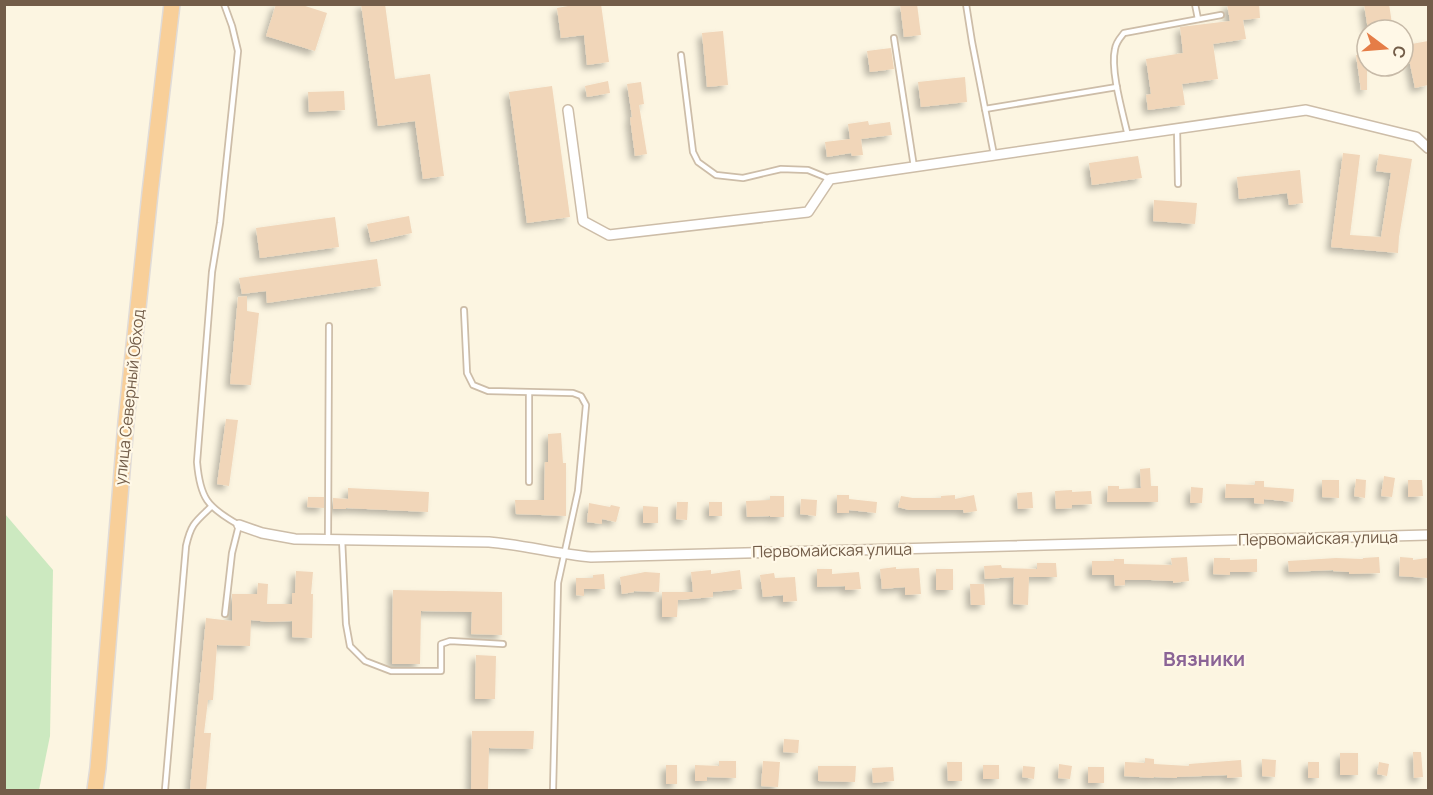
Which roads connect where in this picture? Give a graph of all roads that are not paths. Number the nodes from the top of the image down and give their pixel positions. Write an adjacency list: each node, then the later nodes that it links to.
1 (172, 4): 31 (highway, улица Северный Обход)
2 (224, 4): 23 (lane)
3 (966, 4): 10 (lane)
4 (1196, 4): 6 (lane)
5 (1221, 15): 6 (lane)
6 (1198, 19): 9 (lane)
7 (894, 38): 16 (lane)
8 (681, 55): 17 (lane)
9 (1117, 87): 10 (lane); 13 (lane)
10 (985, 109): 15 (lane)
11 (568, 110): 17 (street)
12 (1177, 129): 13 (street); 14 (street); 18 (lane)
13 (1128, 136): 15 (street)
14 (1428, 148)
15 (994, 155): 16 (street)
16 (914, 167): 17 (street)
17 (830, 179)
18 (1178, 184)
19 (464, 310): 21 (lane)
20 (329, 326): 26 (lane)
21 (529, 393): 22 (lane); 28 (lane)
22 (529, 482)
23 (211, 507): 24 (lane); 32 (lane)
24 (239, 525): 26 (street, Первомайская улица); 29 (lane)
25 (1428, 535): 28 (street, Первомайская улица)
26 (328, 539): 27 (street, Первомайская улица)
27 (342, 540): 28 (street, Первомайская улица); 30 (lane)
28 (564, 554): 33 (lane)
29 (225, 614)
30 (503, 644)
31 (95, 790)
32 (165, 790)
33 (553, 790)

